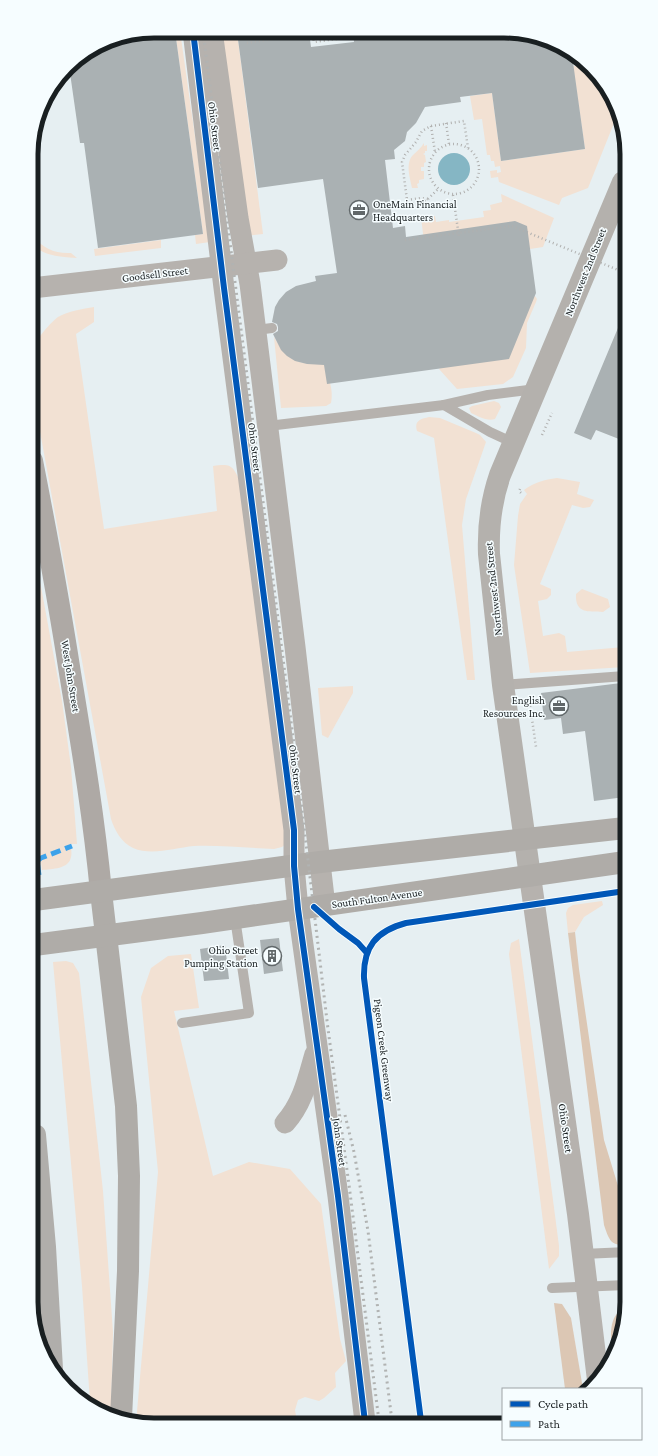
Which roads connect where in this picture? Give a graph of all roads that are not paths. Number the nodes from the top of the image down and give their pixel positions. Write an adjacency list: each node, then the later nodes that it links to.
1 (194, 38): 6 (street, Ohio Street)
2 (213, 38): 5 (street, Ohio Street)
3 (620, 189): 8 (main road, Northwest 2nd Street)
4 (277, 260): 5 (street, Goodsell Street)
5 (247, 263): 6 (street, Goodsell Street); 10 (street, Ohio Street)
6 (222, 266): 7 (street, Goodsell Street); 19 (street, Ohio Street)
7 (38, 287)
8 (536, 389): 9 (lane); 11 (main road, Northwest 2nd Street)
9 (444, 405): 10 (lane); 11 (lane)
10 (268, 426): 17 (street, Ohio Street)
11 (514, 443): 14 (main road, Northwest 2nd Street)
12 (38, 490): 21 (main road, West John Street)
13 (620, 676): 14 (lane)
14 (503, 685): 16 (main road, Northwest 2nd Street)
15 (620, 829): 16 (highway)
16 (524, 839): 17 (highway); 20 (main road, Northwest 2nd Street)
17 (320, 862): 19 (highway); 23 (street, Ohio Street)
18 (620, 863): 20 (highway, South Fulton Avenue)
19 (294, 866): 21 (highway); 24 (street, John Street)
20 (530, 876): 23 (highway, South Fulton Avenue); 33 (street, Ohio Street)
21 (101, 892): 22 (highway); 26 (highway)
22 (38, 900)
23 (325, 906): 24 (highway, South Fulton Avenue)
24 (298, 909): 25 (highway, South Fulton Avenue); 29 (street, John Street)
25 (235, 918): 26 (highway, South Fulton Avenue); 28 (lane)
26 (106, 936): 27 (highway, South Fulton Avenue); 39 (highway)
27 (38, 944)
28 (182, 1023)
29 (317, 1045): 30 (street); 40 (street, John Street)
30 (285, 1123)
31 (38, 1169): 37 (highway)
32 (620, 1252): 33 (lane)
33 (583, 1254): 35 (street, Ohio Street)
34 (620, 1285): 35 (lane)
35 (587, 1286): 36 (lane); 38 (street, Ohio Street)
36 (552, 1288)
37 (51, 1354)
38 (597, 1370)
39 (121, 1413)
40 (364, 1418)

